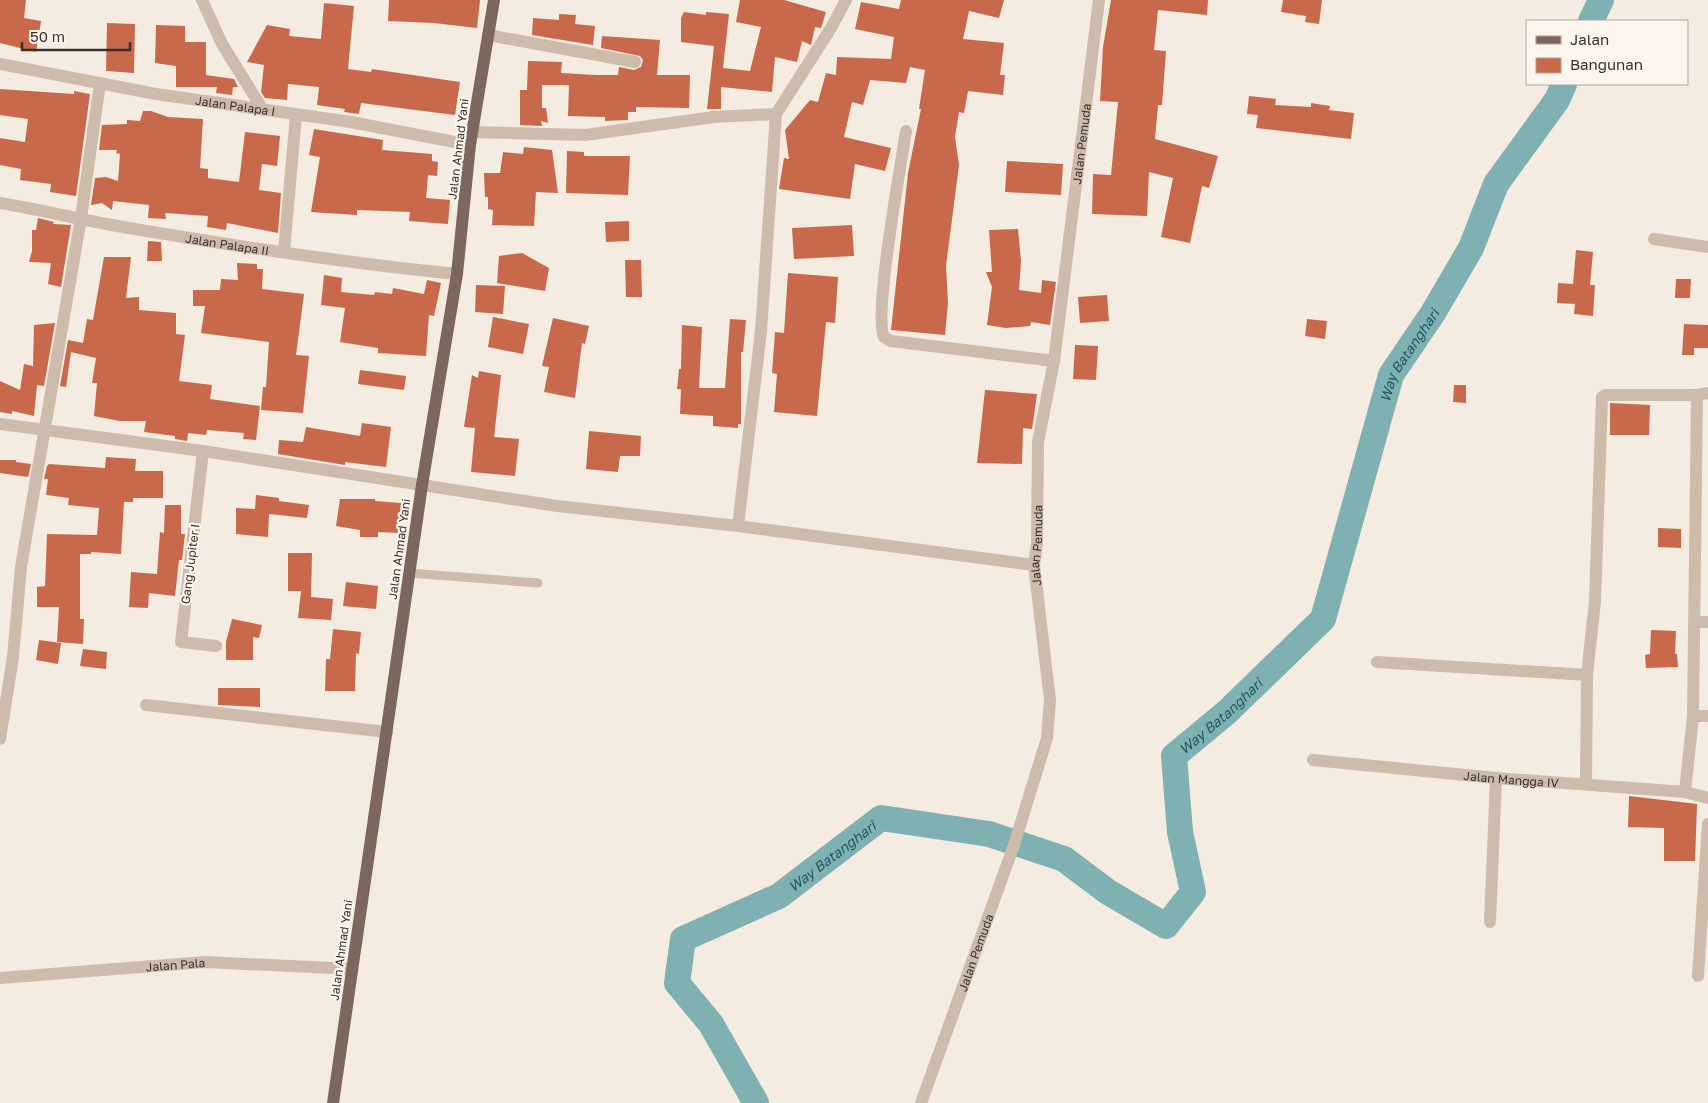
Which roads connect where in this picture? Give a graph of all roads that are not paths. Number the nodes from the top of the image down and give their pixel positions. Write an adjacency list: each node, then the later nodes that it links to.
1 (202, 0): 9 (street)
2 (494, 0): 5 (main road, Jalan Ahmad Yani)
3 (846, 0): 10 (street)
4 (1098, 0): 21 (street, Jalan Pemuda)
5 (488, 35): 6 (street); 13 (main road, Jalan Ahmad Yani)
6 (635, 62)
7 (0, 64): 8 (street, Jalan Palapa I)
8 (100, 83): 9 (street, Jalan Palapa I); 16 (street)
9 (263, 110): 11 (street, Jalan Palapa I)
10 (776, 114): 13 (street); 28 (street)
11 (296, 115): 14 (street, Jalan Palapa I); 19 (street)
12 (906, 131): 21 (street)
13 (472, 132): 14 (main road, Jalan Ahmad Yani)
14 (470, 145): 20 (main road, Jalan Ahmad Yani)
15 (0, 204): 16 (street, Jalan Palapa II)
16 (81, 218): 19 (street, Jalan Palapa II); 24 (street)
17 (1654, 239): 18 (street)
18 (1708, 247)
19 (284, 252): 20 (street, Jalan Palapa II)
20 (457, 274): 26 (main road, Jalan Ahmad Yani)
21 (1054, 361): 29 (street, Jalan Pemuda)
22 (1702, 394): 27 (street); 36 (street)
23 (0, 424): 24 (street)
24 (43, 429): 25 (street); 41 (street)
25 (203, 451): 26 (street); 34 (street, Gang Jupiter I)
26 (422, 485): 28 (street); 30 (main road, Jalan Ahmad Yani)
27 (1702, 525): 32 (street)
28 (738, 526): 29 (street)
29 (1034, 565): 53 (street, Jalan Pemuda)
30 (409, 573): 31 (lane); 40 (main road, Jalan Ahmad Yani)
31 (538, 583)
32 (1694, 622): 33 (street); 38 (street)
33 (1708, 622)
34 (216, 646)
35 (1377, 662): 36 (street)
36 (1587, 675): 44 (street)
37 (146, 705): 40 (street)
38 (1693, 716): 39 (street); 45 (street)
39 (1708, 716)
40 (387, 732): 49 (main road, Jalan Ahmad Yani)
41 (0, 738)
42 (1313, 760): 43 (street, Jalan Mangga IV)
43 (1496, 778): 44 (street, Jalan Mangga IV); 48 (street)
44 (1586, 783): 45 (street, Jalan Mangga IV)
45 (1685, 792): 46 (street, Jalan Mangga IV)
46 (1708, 798)
47 (1708, 824): 50 (street)
48 (1490, 922)
49 (352, 969): 51 (street, Jalan Pala); 52 (main road, Jalan Ahmad Yani)
50 (1698, 976)
51 (0, 978)
52 (333, 1101)
53 (921, 1103)

